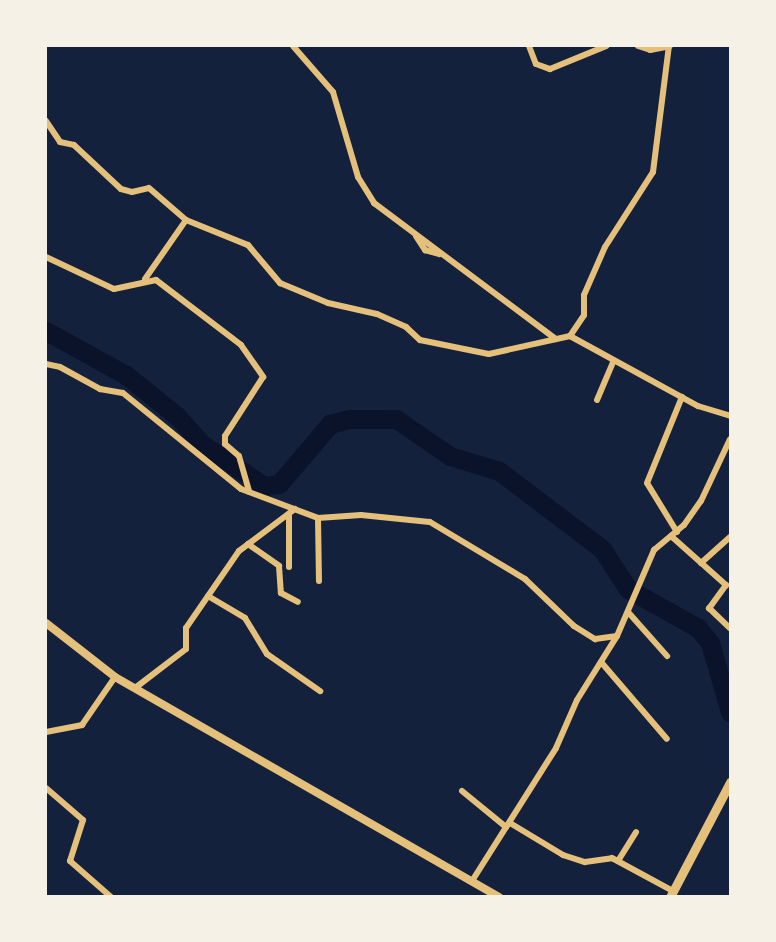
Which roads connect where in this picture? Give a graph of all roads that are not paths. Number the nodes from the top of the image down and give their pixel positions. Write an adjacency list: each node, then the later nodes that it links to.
1 (293, 46): 11 (street)
2 (530, 46): 3 (street)
3 (606, 46)
4 (638, 46): 5 (street)
5 (670, 46): 10 (street)
6 (46, 121): 7 (street)
7 (186, 220): 9 (street); 11 (street)
8 (46, 257): 9 (street)
9 (145, 279): 20 (street)
10 (570, 336): 11 (street); 12 (street)
11 (556, 339)
12 (614, 360): 14 (street); 15 (street)
13 (46, 364): 20 (street)
14 (682, 397): 16 (street); 24 (street)
15 (597, 400)
16 (730, 416)
17 (730, 439): 18 (street)
18 (722, 462): 19 (street); 24 (street)
19 (730, 468)
20 (249, 492): 21 (street)
21 (295, 509): 22 (street); 23 (street)
22 (289, 514): 26 (street); 28 (street)
23 (318, 518): 29 (street); 35 (street)
24 (674, 534): 27 (street); 32 (street)
25 (730, 537): 27 (street)
26 (248, 544): 30 (street); 31 (street)
27 (701, 564): 34 (street)
28 (289, 567)
29 (318, 581)
30 (208, 596): 39 (street); 40 (street)
31 (298, 602)
32 (628, 612): 35 (street); 36 (street)
33 (46, 623): 38 (street)
34 (730, 628)
35 (617, 636): 37 (street)
36 (667, 656)
37 (601, 663): 42 (street); 46 (street)
38 (115, 677): 39 (street); 41 (street)
39 (135, 688): 49 (street)
40 (320, 691)
41 (46, 732)
42 (667, 738)
43 (730, 782): 50 (main road)
44 (46, 788): 51 (street)
45 (462, 791): 46 (street)
46 (508, 825): 48 (street); 49 (street)
47 (636, 832): 48 (street)
48 (618, 861): 50 (street)
49 (472, 881): 53 (street)
50 (672, 894)
51 (111, 896): 52 (street)
52 (105, 897)
53 (499, 897)

